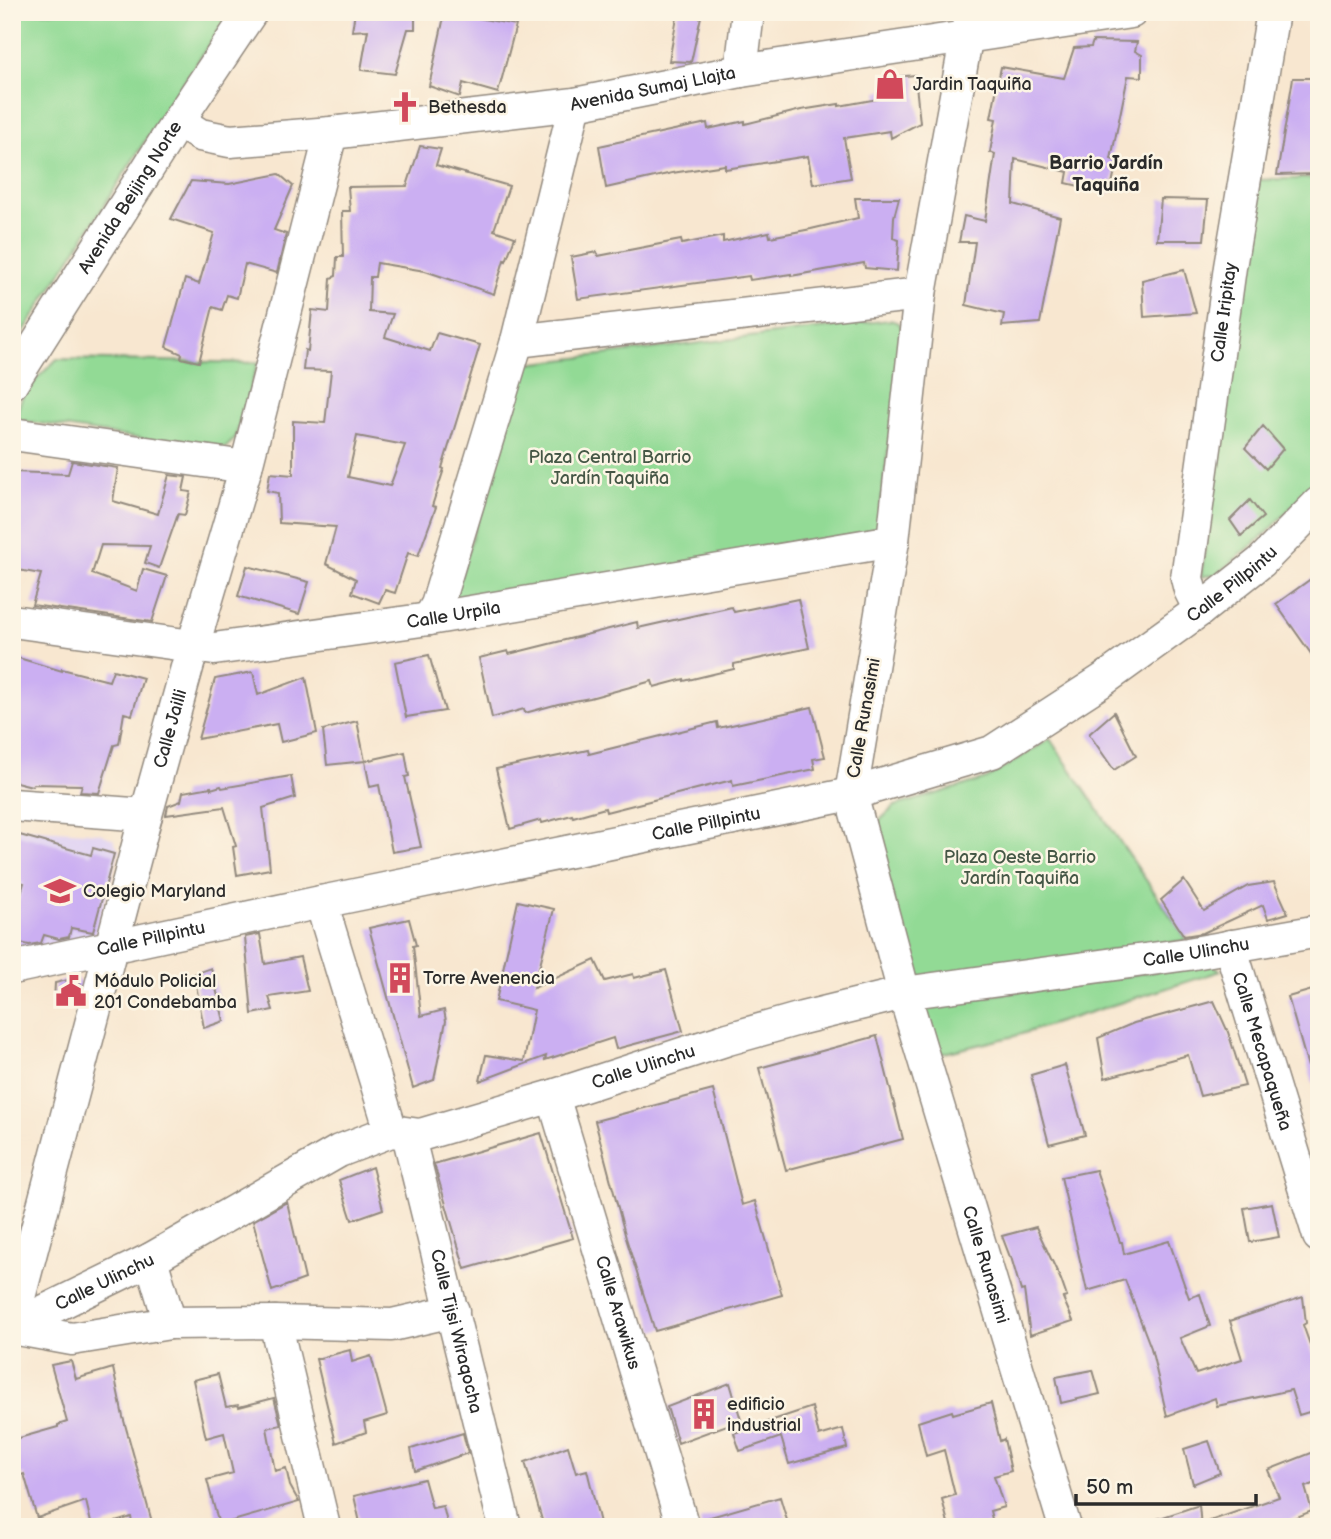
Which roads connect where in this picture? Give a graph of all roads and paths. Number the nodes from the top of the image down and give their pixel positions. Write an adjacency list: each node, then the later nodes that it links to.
1 (251, 12): 8 (street, Avenida Beijing Norte)
2 (748, 12): 6 (street)
3 (1273, 12): 17 (street, Calle Iripitay)
4 (1124, 13): 5 (street, Avenida Sumaj Llajta)
5 (970, 25): 6 (street, Avenida Sumaj Llajta); 10 (street, Calle Runasimi)
6 (741, 71): 7 (street, Avenida Sumaj Llajta)
7 (575, 104): 9 (street, Avenida Sumaj Llajta); 11 (street)
8 (178, 121): 9 (street, Avenida Sumaj Llajta); 12 (street, Avenida Beijing Norte)
9 (331, 133): 14 (street, Calle Jailli)
10 (920, 294): 11 (street); 16 (street, Calle Runasimi)
11 (516, 341): 18 (street)
12 (12, 383)
13 (12, 434): 14 (street)
14 (246, 467): 20 (street, Calle Jailli)
15 (1319, 503): 17 (street, Calle Pillpintu)
16 (893, 541): 18 (street, Calle Urpila); 21 (street, Calle Runasimi)
17 (1200, 610): 21 (street, Calle Pillpintu)
18 (429, 619): 20 (street, Calle Urpila)
19 (12, 621): 20 (street, Calle Urpila)
20 (193, 646): 23 (street, Calle Jailli)
21 (851, 794): 24 (street, Calle Pillpintu); 29 (street, Calle Runasimi)
22 (12, 804): 23 (street)
23 (146, 815): 27 (street, Calle Jailli)
24 (321, 902): 27 (street, Calle Pillpintu); 31 (street, Calle Tijsi Wiraqocha)
25 (1319, 931): 26 (street, Calle Ulinchu)
26 (1230, 946): 29 (street, Calle Ulinchu); 32 (street, Calle Mecapaqueña)
27 (112, 947): 28 (street, Calle Pillpintu); 37 (street, Calle Jailli)
28 (12, 968)
29 (904, 993): 30 (street, Calle Ulinchu); 41 (street, Calle Runasimi)
30 (553, 1096): 31 (street, Calle Ulinchu); 40 (street, Calle Arawikus)
31 (400, 1132): 33 (street, Calle Ulinchu); 34 (street, Calle Tijsi Wiraqocha)
32 (1319, 1236)
33 (151, 1259): 36 (street); 37 (street, Calle Ulinchu)
34 (453, 1311): 35 (street); 39 (street, Calle Tijsi Wiraqocha)
35 (275, 1322): 36 (street); 38 (street)
36 (170, 1324): 37 (street)
37 (12, 1326)
38 (324, 1527)
39 (505, 1527)
40 (683, 1527)
41 (1065, 1527)

